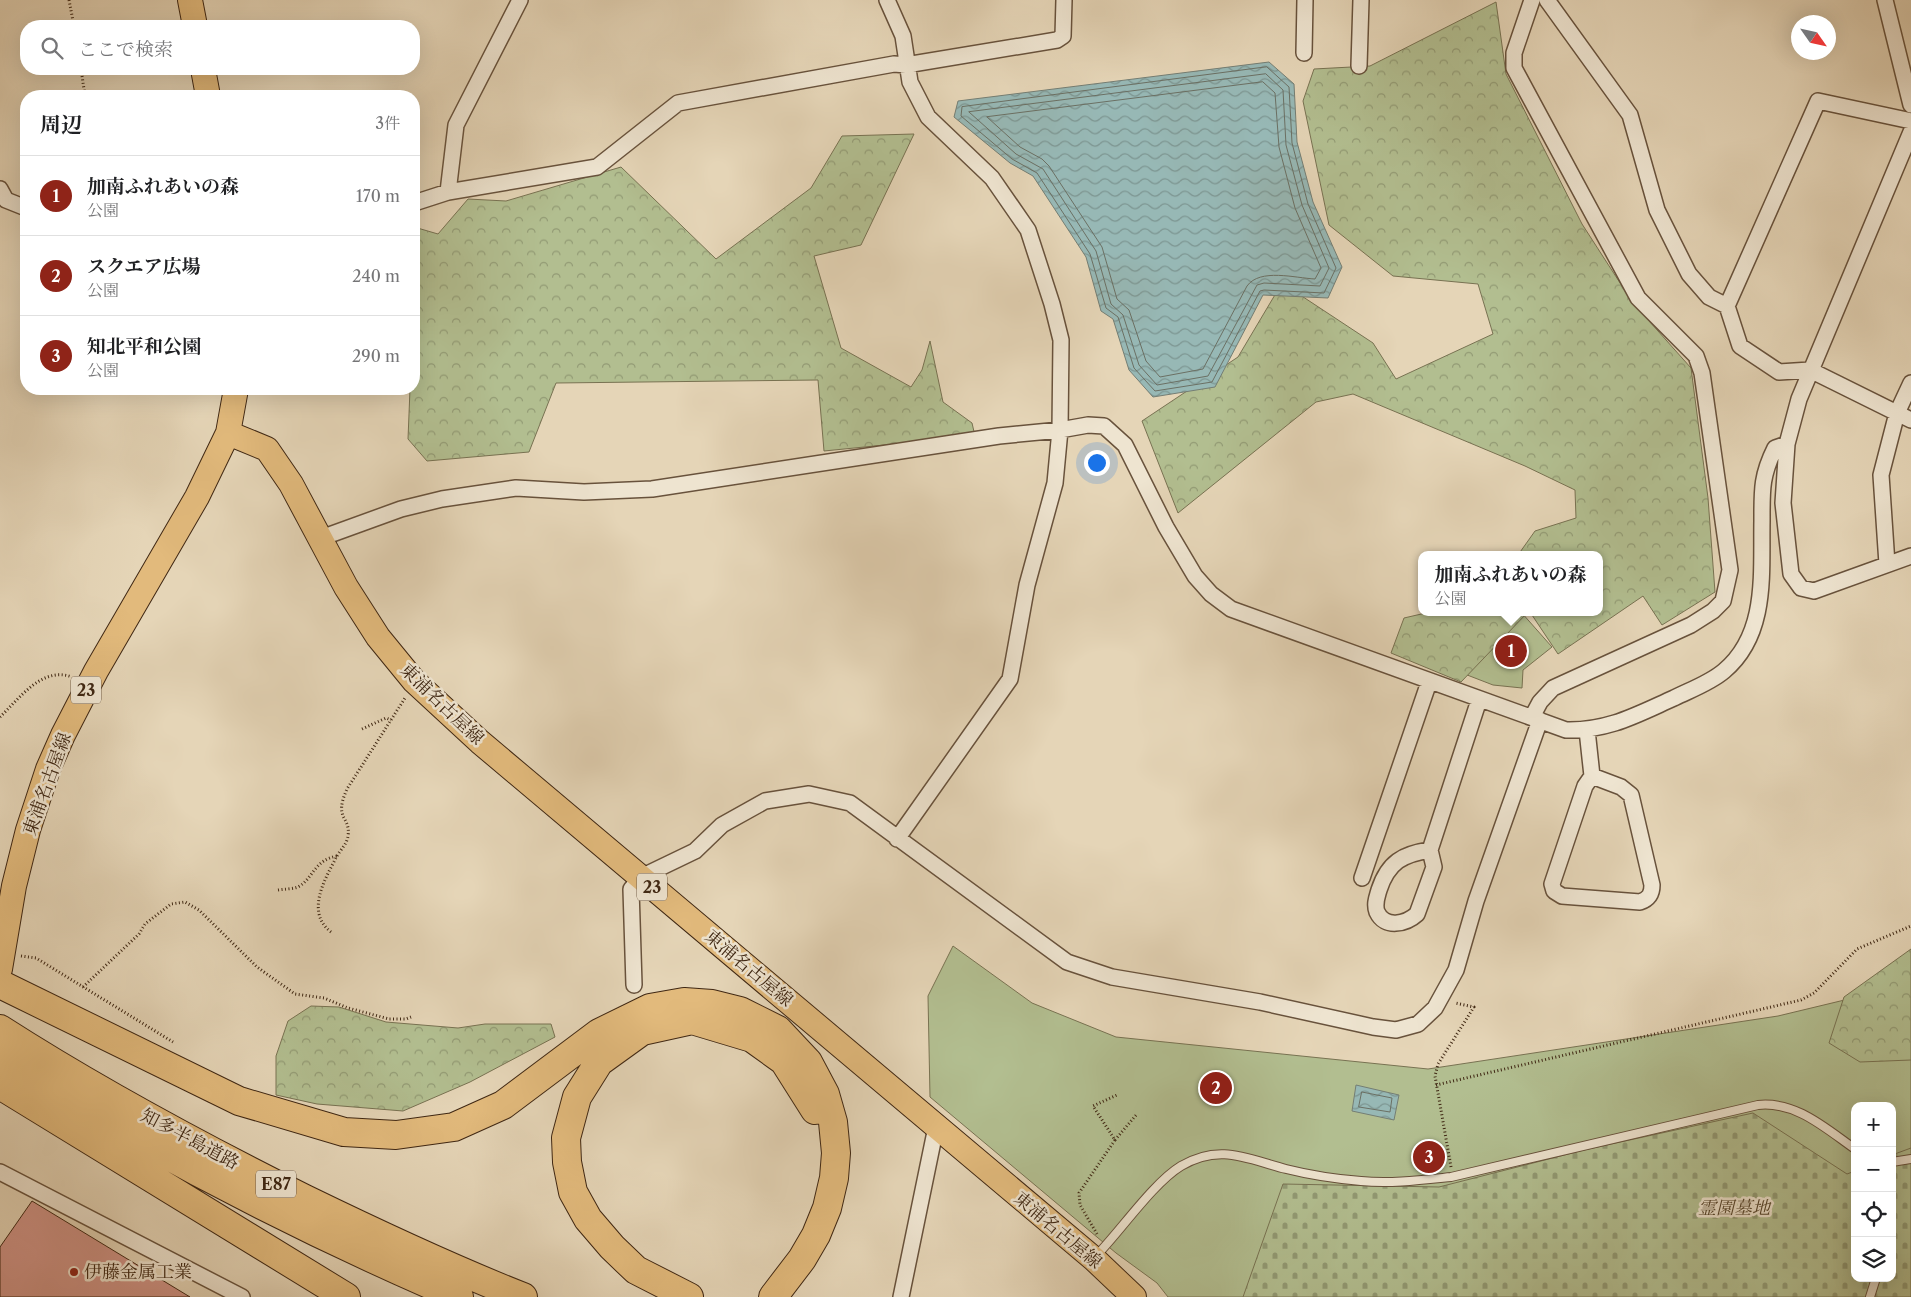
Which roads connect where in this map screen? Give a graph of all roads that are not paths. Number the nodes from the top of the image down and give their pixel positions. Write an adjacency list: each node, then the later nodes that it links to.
1 (190, 0): 10 (main road)
2 (520, 0): 20 (street)
3 (887, 0): 12 (street)
4 (1064, 0): 12 (street)
5 (1305, 0): 11 (street)
6 (1361, 0): 13 (street)
7 (1532, 0): 36 (street)
8 (1547, 0): 23 (street)
9 (1885, 0): 16 (street)
10 (194, 20)
11 (1304, 54)
12 (906, 65): 20 (street); 28 (street)
13 (1360, 66)
14 (204, 75): 15 (main road)
15 (207, 90)
16 (1911, 105)
17 (1911, 121): 23 (street)
18 (1911, 132): 24 (street)
19 (0, 190): 22 (street)
20 (448, 192): 21 (street)
21 (420, 201)
22 (20, 206)
23 (1726, 306): 24 (street)
24 (1810, 370): 27 (street); 30 (street)
25 (1911, 383): 27 (street)
26 (235, 395): 29 (main road)
27 (1904, 417): 33 (street)
28 (1060, 430): 31 (street); 34 (street); 39 (street)
29 (228, 433): 31 (main road, 東浦名古屋線 / 23); 43 (main road, 東浦名古屋線 / 23)
30 (1787, 444): 33 (street); 37 (street)
31 (321, 538): 41 (main road, 東浦名古屋線 / 23)
32 (1911, 556): 33 (street)
33 (1887, 564)
34 (1429, 682): 35 (street); 42 (street)
35 (1479, 700): 36 (street); 40 (street)
36 (1536, 719): 37 (street); 39 (street)
37 (1587, 730): 38 (street)
38 (1592, 776): 38 (street)
39 (897, 839): 41 (street)
40 (1430, 850): 40 (street)
41 (641, 877): 45 (street); 49 (main road, 東浦名古屋線 / 23)
42 (1362, 878)
43 (1, 961)
44 (0, 984): 62 (highway)
45 (634, 986)
46 (0, 1029): 48 (highway, 知多半島道路 / E87)
47 (0, 1058): 48 (highway, 知多半島道路 / E87)
48 (20, 1077): 57 (highway); 58 (highway, 知多半島道路 / E87); 59 (highway, 知多半島道路 / E87)
49 (936, 1126): 54 (main road, 東浦名古屋線 / 23); 63 (street)
50 (1852, 1147): 54 (lane)
51 (1911, 1159): 52 (lane)
52 (1896, 1161)
53 (0, 1172): 56 (street)
54 (1100, 1253): 64 (main road, 東浦名古屋線 / 23)
55 (1875, 1282): 65 (lane)
56 (242, 1297)
57 (346, 1297)
58 (459, 1297)
59 (523, 1297)
60 (689, 1297): 61 (highway)
61 (753, 1297)
62 (773, 1297)
63 (901, 1297)
64 (1134, 1297)
65 (1870, 1297)

